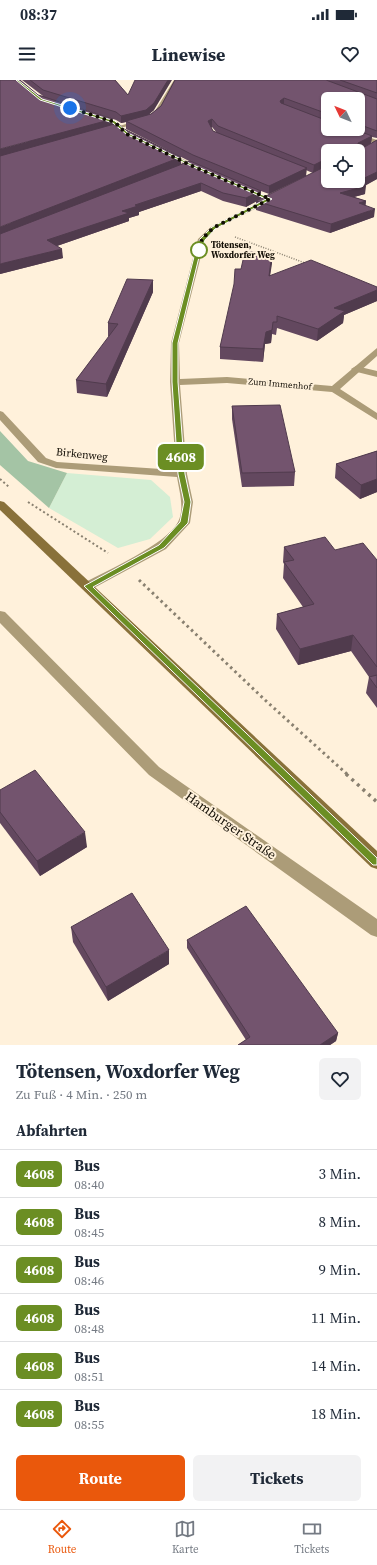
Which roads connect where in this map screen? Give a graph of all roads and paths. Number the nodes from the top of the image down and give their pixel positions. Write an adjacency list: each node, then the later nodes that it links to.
1 (176, 80): 3 (street)
2 (114, 122): 3 (street)
3 (121, 128): 4 (street); 5 (street)
4 (98, 134)
5 (127, 134)
6 (358, 136): 7 (street)
7 (377, 143): 8 (street)
8 (371, 147)
9 (162, 151): 10 (street)
10 (190, 165): 11 (street); 12 (street)
11 (183, 168)
12 (205, 171)
13 (269, 197): 14 (street)
14 (213, 228): 15 (path); 19 (street)
15 (310, 265)
16 (377, 351): 17 (street)
17 (356, 369): 18 (street); 20 (street)
18 (377, 374)
19 (175, 382): 20 (street, Zum Immenhof); 23 (street)
20 (334, 389): 22 (street, Zum Immenhof)
21 (0, 414): 23 (street, Birkenweg)
22 (377, 417)
23 (182, 474): 28 (street)
24 (0, 479): 25 (path)
25 (11, 489)
26 (24, 498): 28 (path)
27 (0, 504): 29 (main road)
28 (124, 567): 29 (street); 31 (path)
29 (88, 586): 32 (main road)
30 (0, 615): 33 (street, Hamburger Straße)
31 (377, 802)
32 (376, 859)
33 (377, 929)

